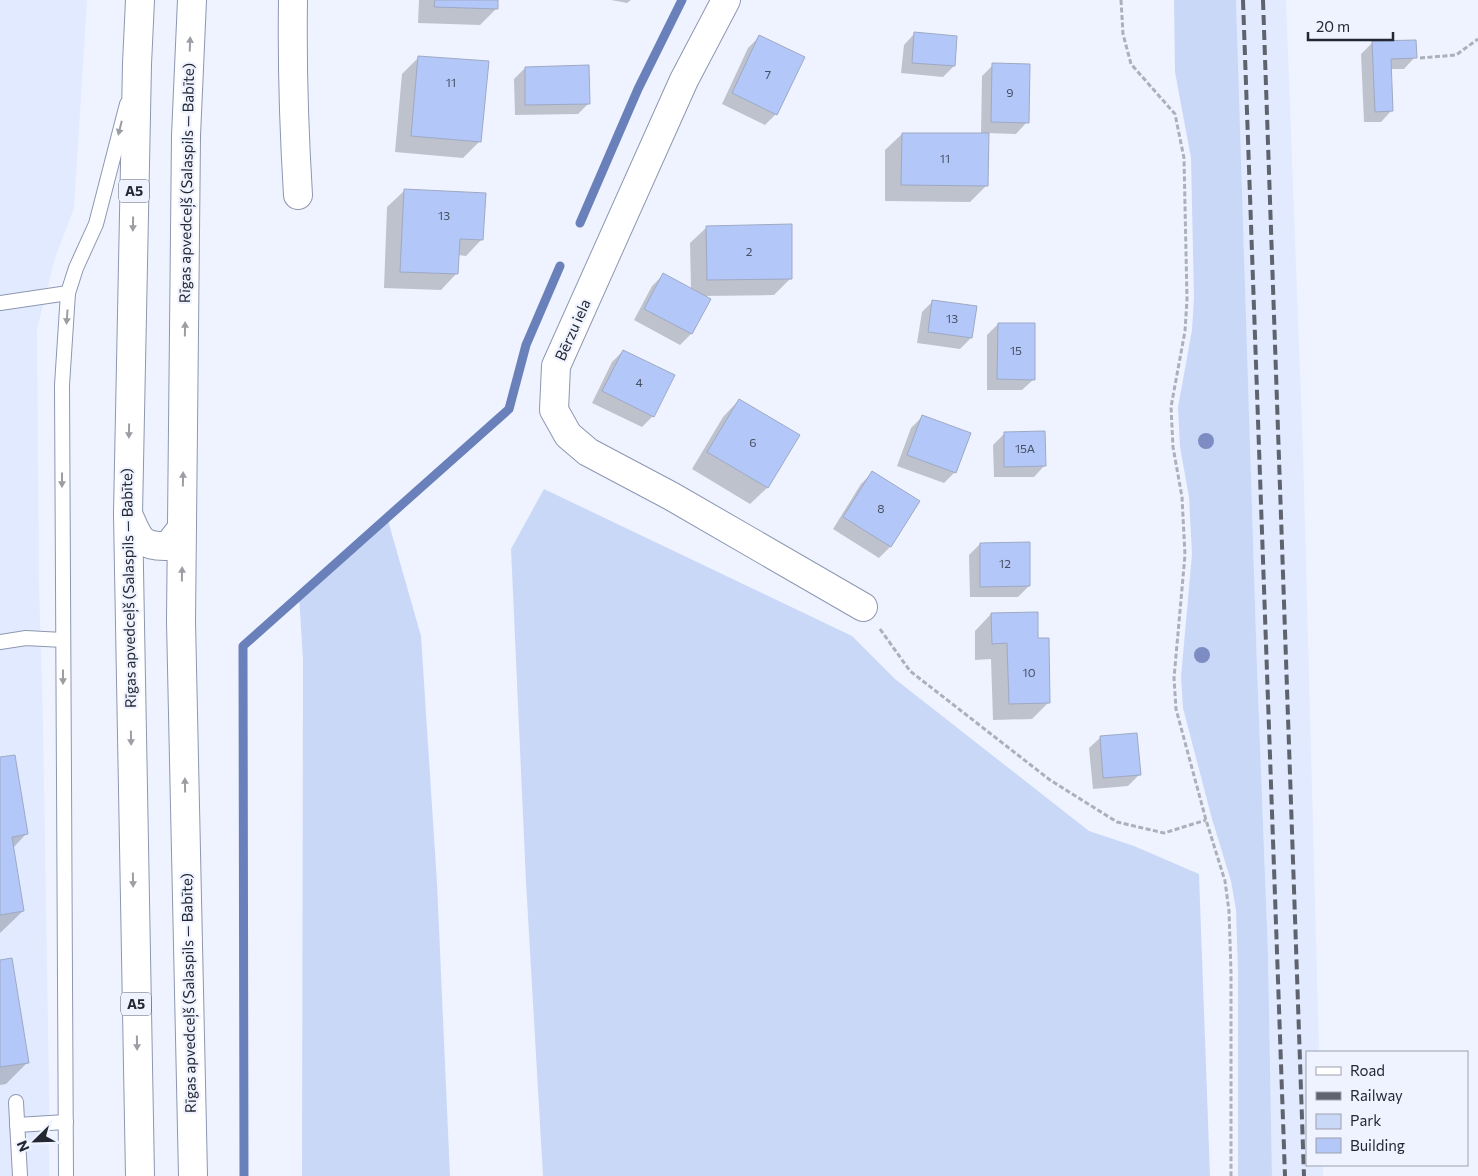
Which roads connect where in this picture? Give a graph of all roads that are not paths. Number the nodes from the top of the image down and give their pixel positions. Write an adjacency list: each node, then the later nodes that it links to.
1 (140, 0): 5 (main road, Rīgas apvedceļš (Salaspils — Babīte) / A5)
2 (192, 0): 10 (main road, Rīgas apvedceļš (Salaspils — Babīte), one-way to 2)
3 (293, 0): 6 (main road)
4 (726, 0): 11 (main road, Bērzu iela)
5 (137, 64): 7 (lane, one-way to 7); 9 (main road, Rīgas apvedceļš (Salaspils — Babīte) / A5, one-way to 9)
6 (298, 195)
7 (68, 293): 8 (lane); 12 (lane, one-way to 12)
8 (0, 303)
9 (128, 514): 10 (main road); 19 (main road, Rīgas apvedceļš (Salaspils — Babīte) / A5, one-way to 19)
10 (182, 528): 20 (main road, Rīgas apvedceļš (Salaspils — Babīte), one-way to 10)
11 (863, 607)
12 (63, 640): 13 (lane); 15 (lane, one-way to 15)
13 (0, 642)
14 (16, 1102): 16 (lane)
15 (66, 1122): 16 (lane); 18 (lane)
16 (17, 1125): 17 (lane)
17 (20, 1176)
18 (66, 1176)
19 (140, 1176)
20 (193, 1176)

